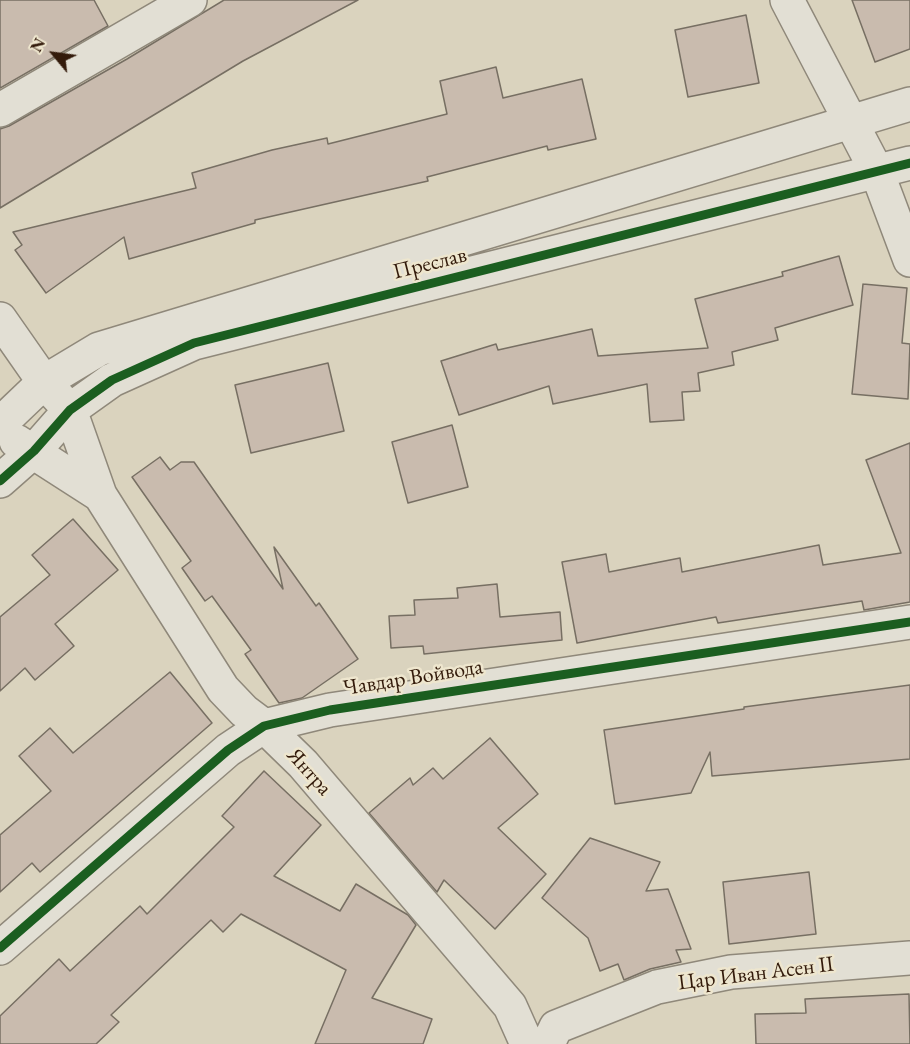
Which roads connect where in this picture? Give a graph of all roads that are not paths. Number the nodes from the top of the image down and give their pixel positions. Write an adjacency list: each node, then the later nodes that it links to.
1 (189, 0): 4 (street)
2 (787, 0): 5 (street)
3 (910, 104): 5 (street, Преслав)
4 (0, 110)
5 (850, 120): 7 (street); 10 (street, Преслав)
6 (910, 163): 7 (street, Преслав)
7 (877, 172): 8 (street); 11 (street, Преслав)
8 (910, 260)
9 (0, 319): 10 (street)
10 (44, 382): 11 (street); 12 (street, Преслав)
11 (70, 410): 14 (street, Преслав); 16 (street)
12 (0, 424)
13 (0, 432): 14 (street)
14 (34, 451): 15 (street, Преслав); 16 (street)
15 (0, 481)
16 (100, 495): 18 (street, Янтра)
17 (910, 622): 18 (street, Чавдар Войвода)
18 (264, 726): 19 (street, Чавдар Войвода); 21 (street, Янтра)
19 (0, 948)
20 (910, 958): 22 (street, Цар Иван Асен II)
21 (527, 1044)
22 (548, 1044)

